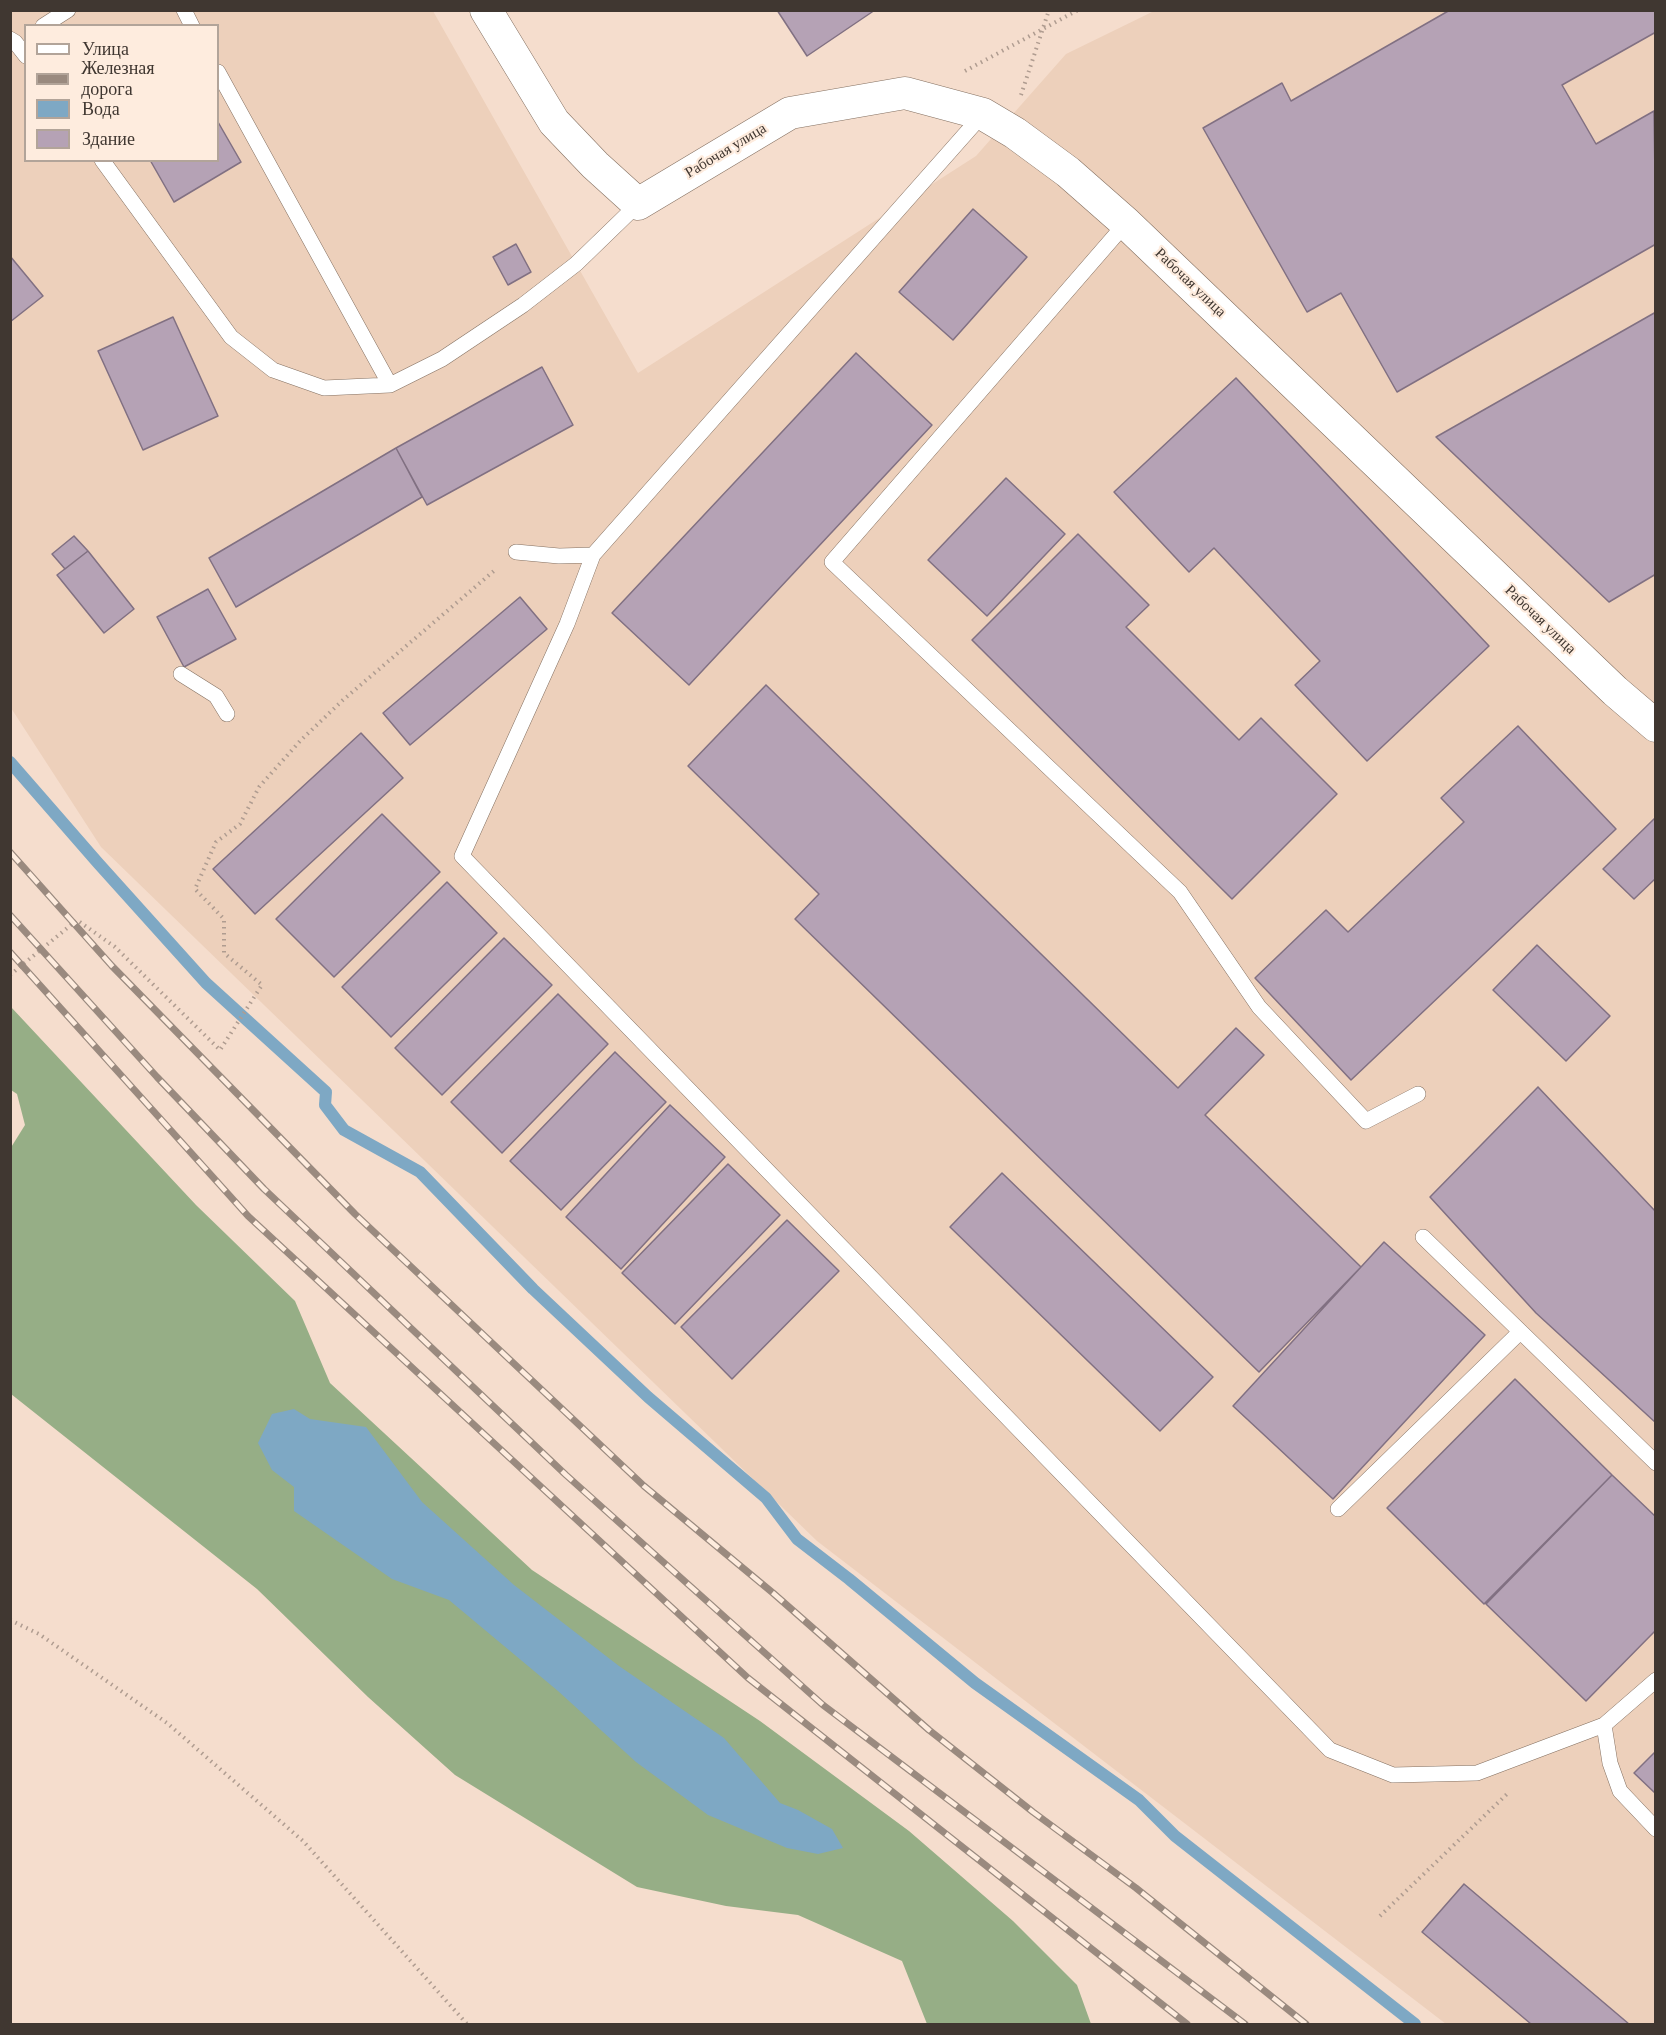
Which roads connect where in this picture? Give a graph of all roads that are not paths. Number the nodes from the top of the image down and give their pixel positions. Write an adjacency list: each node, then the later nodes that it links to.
1 (68, 10): 4 (lane)
2 (184, 10): 5 (lane)
3 (486, 10): 9 (street)
4 (46, 24)
5 (191, 24)
6 (219, 74): 11 (lane)
7 (983, 114): 9 (street, Рабочая улица); 10 (street, Рабочая улица); 13 (lane)
8 (103, 162): 11 (lane)
9 (638, 204): 11 (lane)
10 (1126, 223): 16 (street, Рабочая улица); 17 (lane)
11 (390, 385)
12 (516, 552): 13 (lane)
13 (593, 555): 23 (lane)
14 (181, 674): 15 (lane)
15 (227, 714)
16 (1656, 726)
17 (1418, 1094)
18 (1423, 1237): 19 (lane)
19 (1520, 1332): 20 (lane); 21 (lane)
20 (1656, 1463)
21 (1338, 1509)
22 (1656, 1680): 23 (lane)
23 (1604, 1725): 24 (lane)
24 (1656, 1829)

